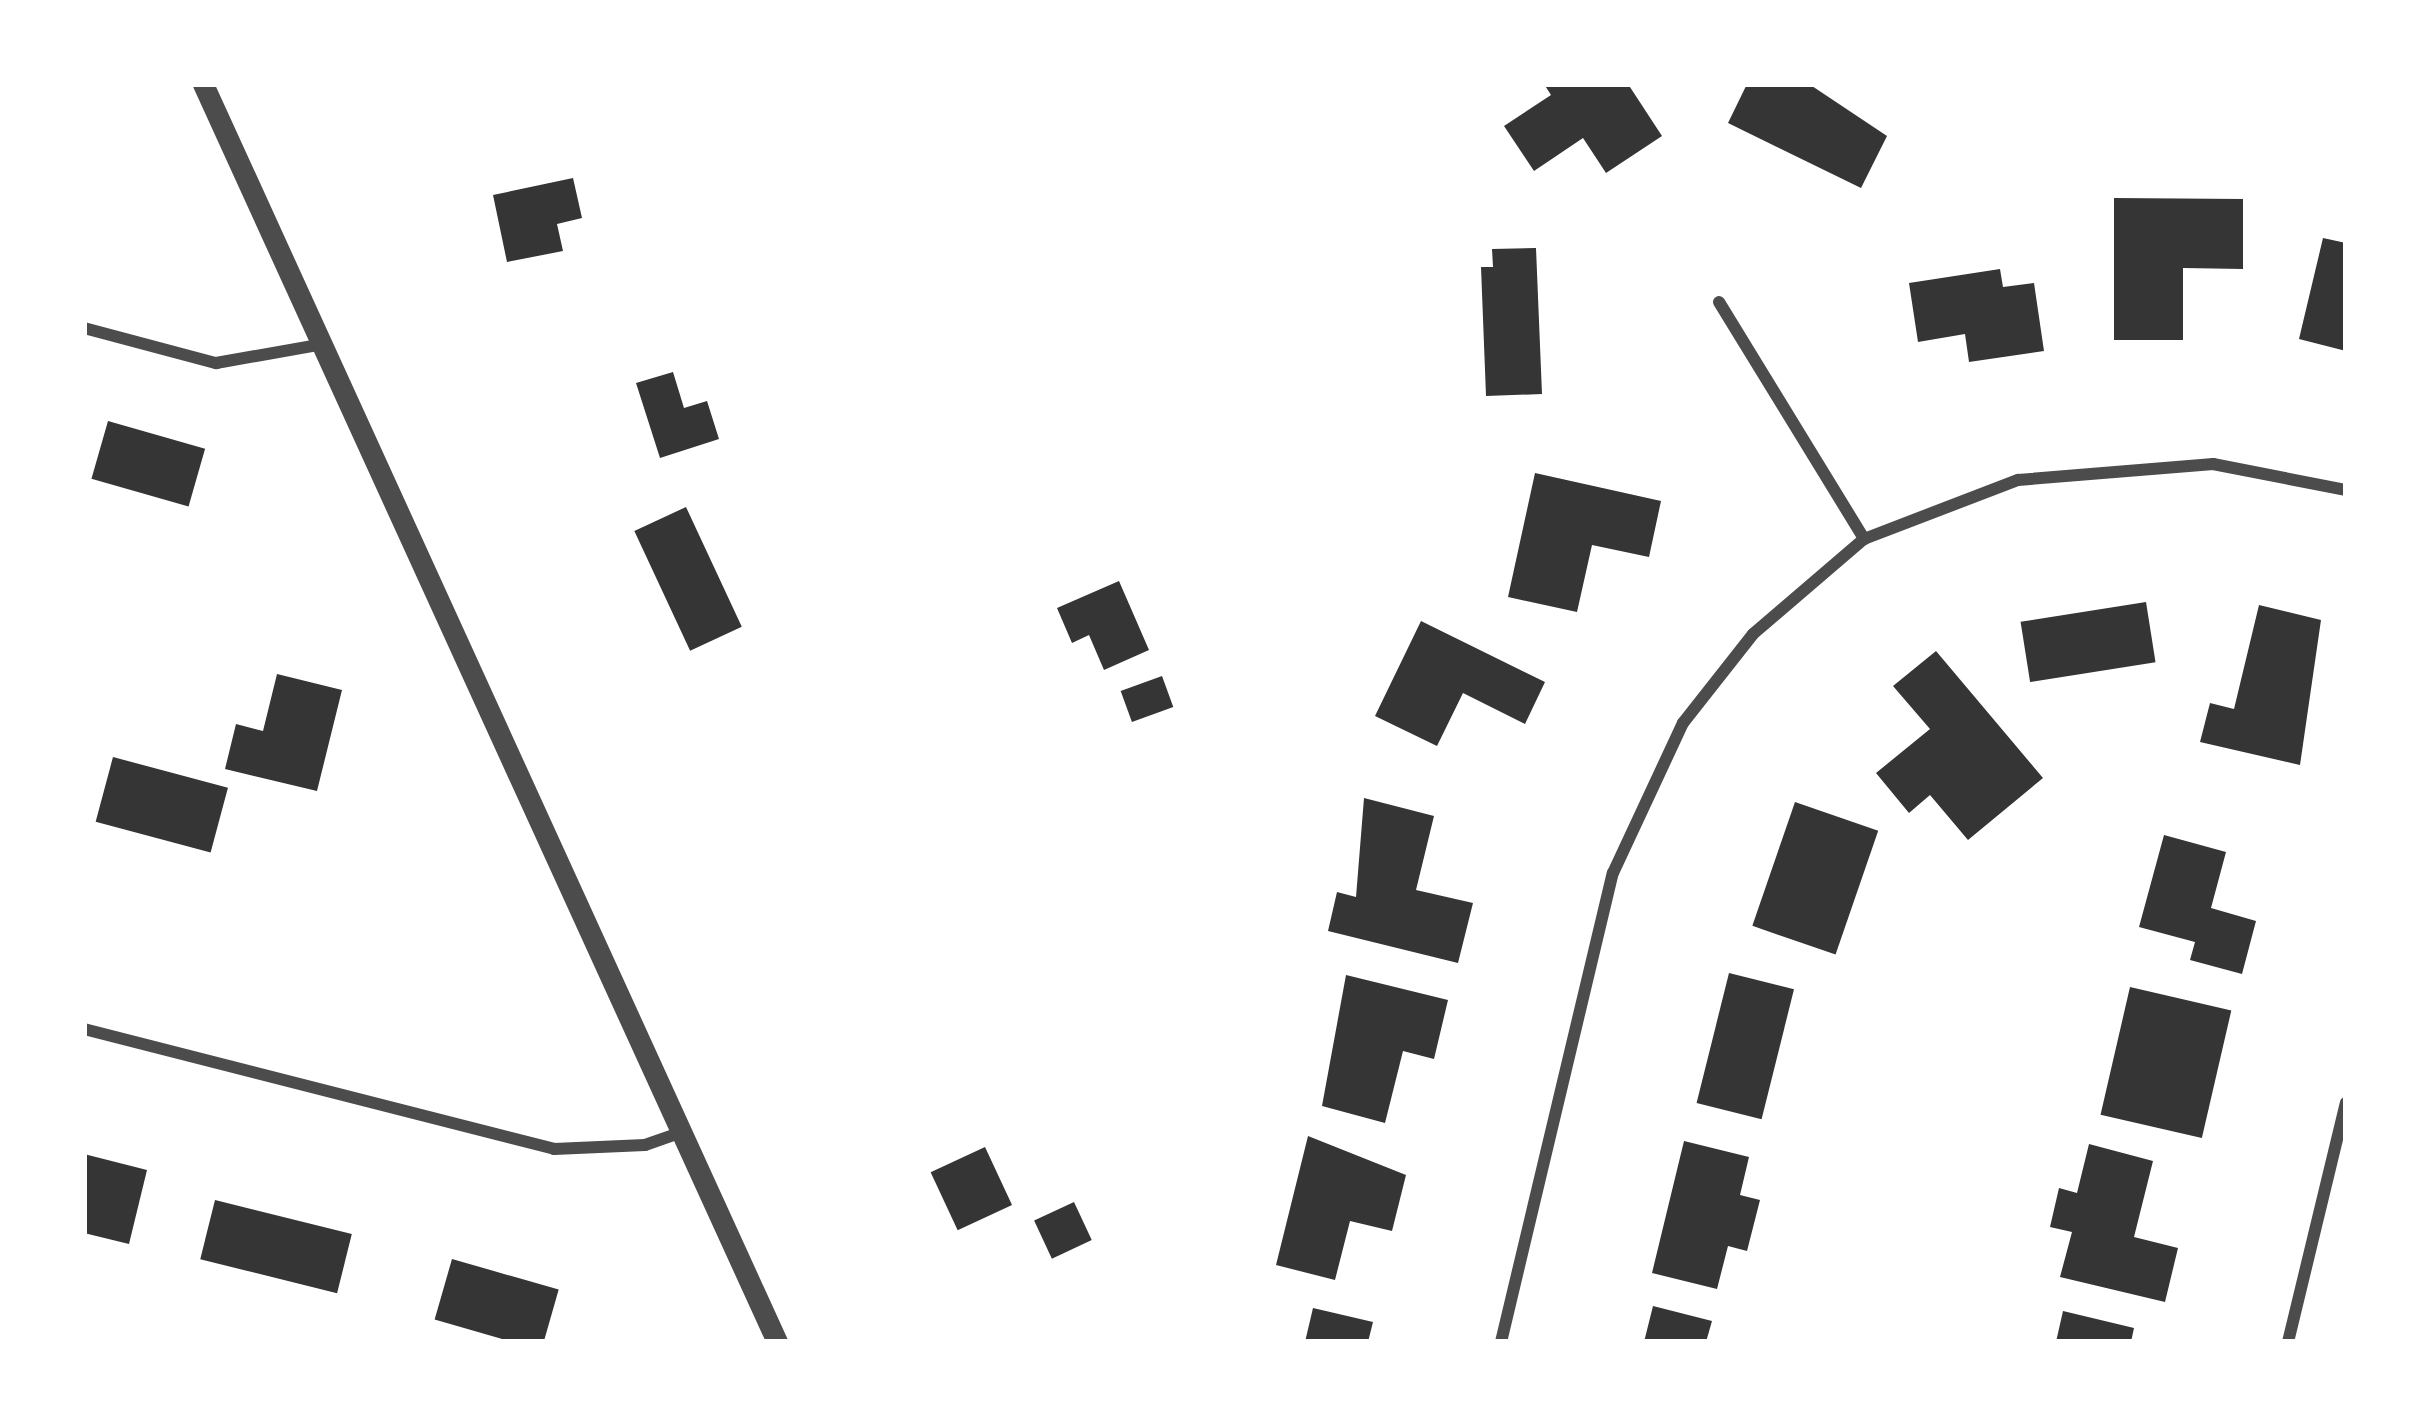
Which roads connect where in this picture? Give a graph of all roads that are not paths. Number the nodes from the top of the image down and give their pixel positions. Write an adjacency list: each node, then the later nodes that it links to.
1 (203, 84): 4 (street)
2 (1719, 302): 6 (street)
3 (84, 328): 4 (street)
4 (325, 344): 9 (street)
5 (2346, 490): 6 (street)
6 (1864, 539): 11 (street)
7 (84, 1029): 9 (street)
8 (2346, 1103): 12 (street)
9 (686, 1130): 10 (street)
10 (777, 1342)
11 (1502, 1342)
12 (2288, 1342)

